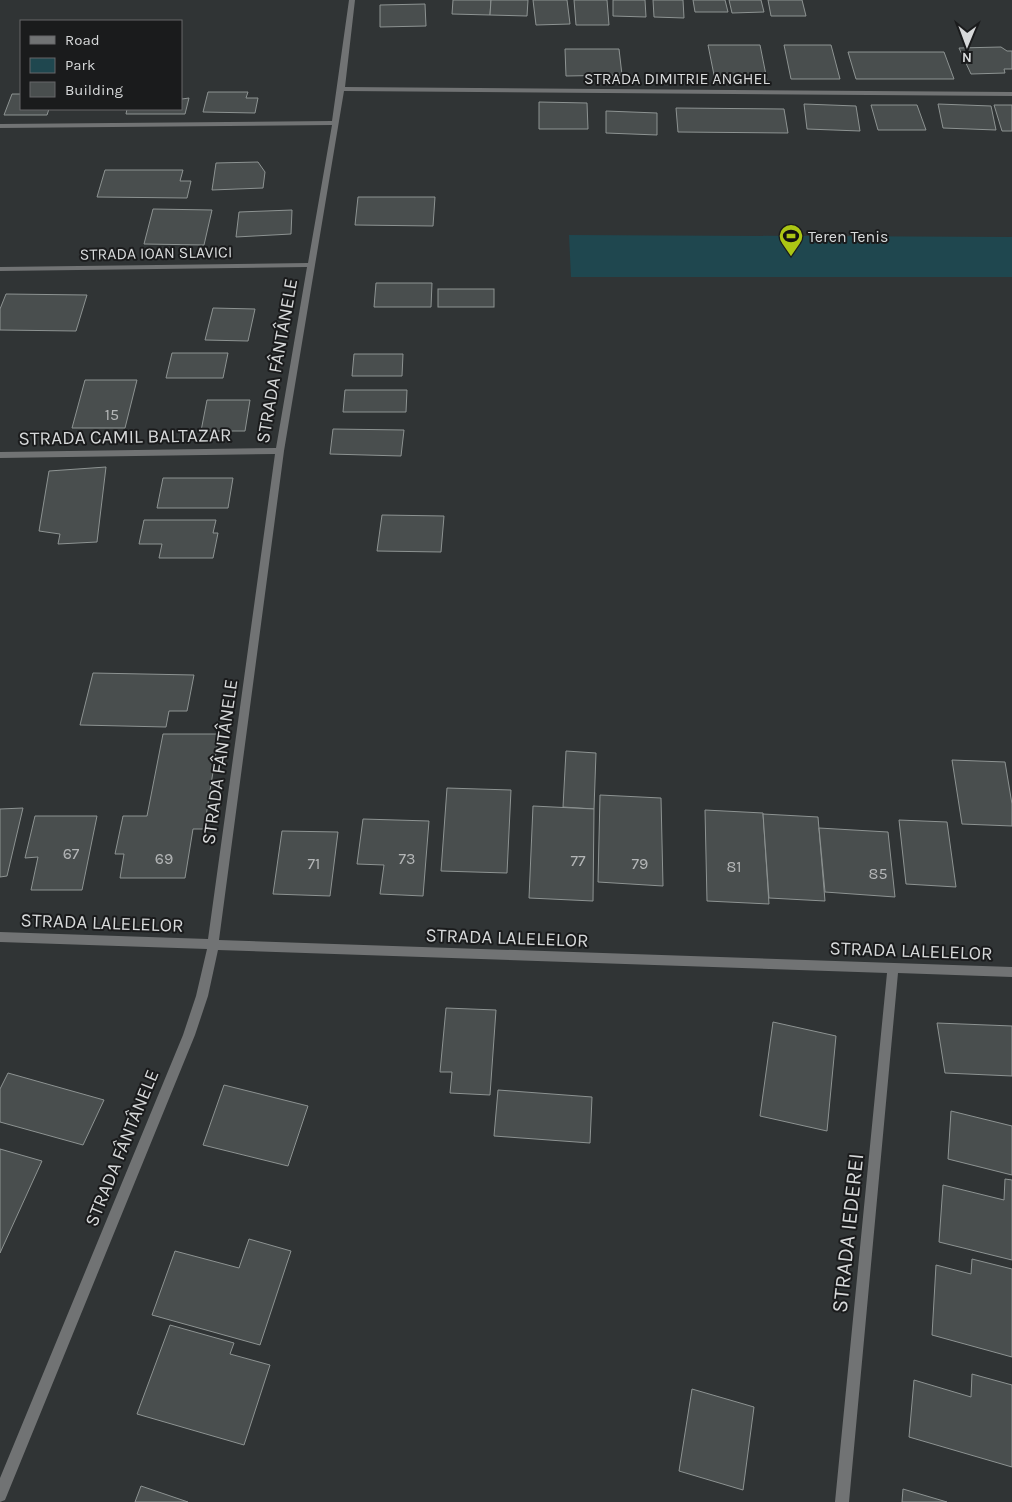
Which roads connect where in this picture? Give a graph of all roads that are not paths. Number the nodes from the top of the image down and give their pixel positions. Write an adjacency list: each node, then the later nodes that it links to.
1 (352, 0): 2 (street, STRADA FÂNTÂNELE)
2 (341, 89): 3 (street, STRADA DIMITRIE ANGHEL); 4 (street, STRADA FÂNTÂNELE)
3 (1012, 94)
4 (336, 123): 5 (street); 6 (street, STRADA FÂNTÂNELE)
5 (0, 126)
6 (312, 265): 7 (street, STRADA IOAN SLAVICI); 8 (street, STRADA FÂNTÂNELE)
7 (0, 269)
8 (280, 451): 9 (street, STRADA CAMIL BALTAZAR); 11 (street, STRADA FÂNTÂNELE)
9 (0, 455)
10 (0, 937): 11 (street, STRADA LALELELOR)
11 (213, 946): 12 (street, STRADA LALELELOR); 14 (street, STRADA FÂNTÂNELE)
12 (893, 968): 13 (street, STRADA LALELELOR); 15 (street, STRADA IEDEREI)
13 (1012, 972)
14 (0, 1495)
15 (842, 1502)

